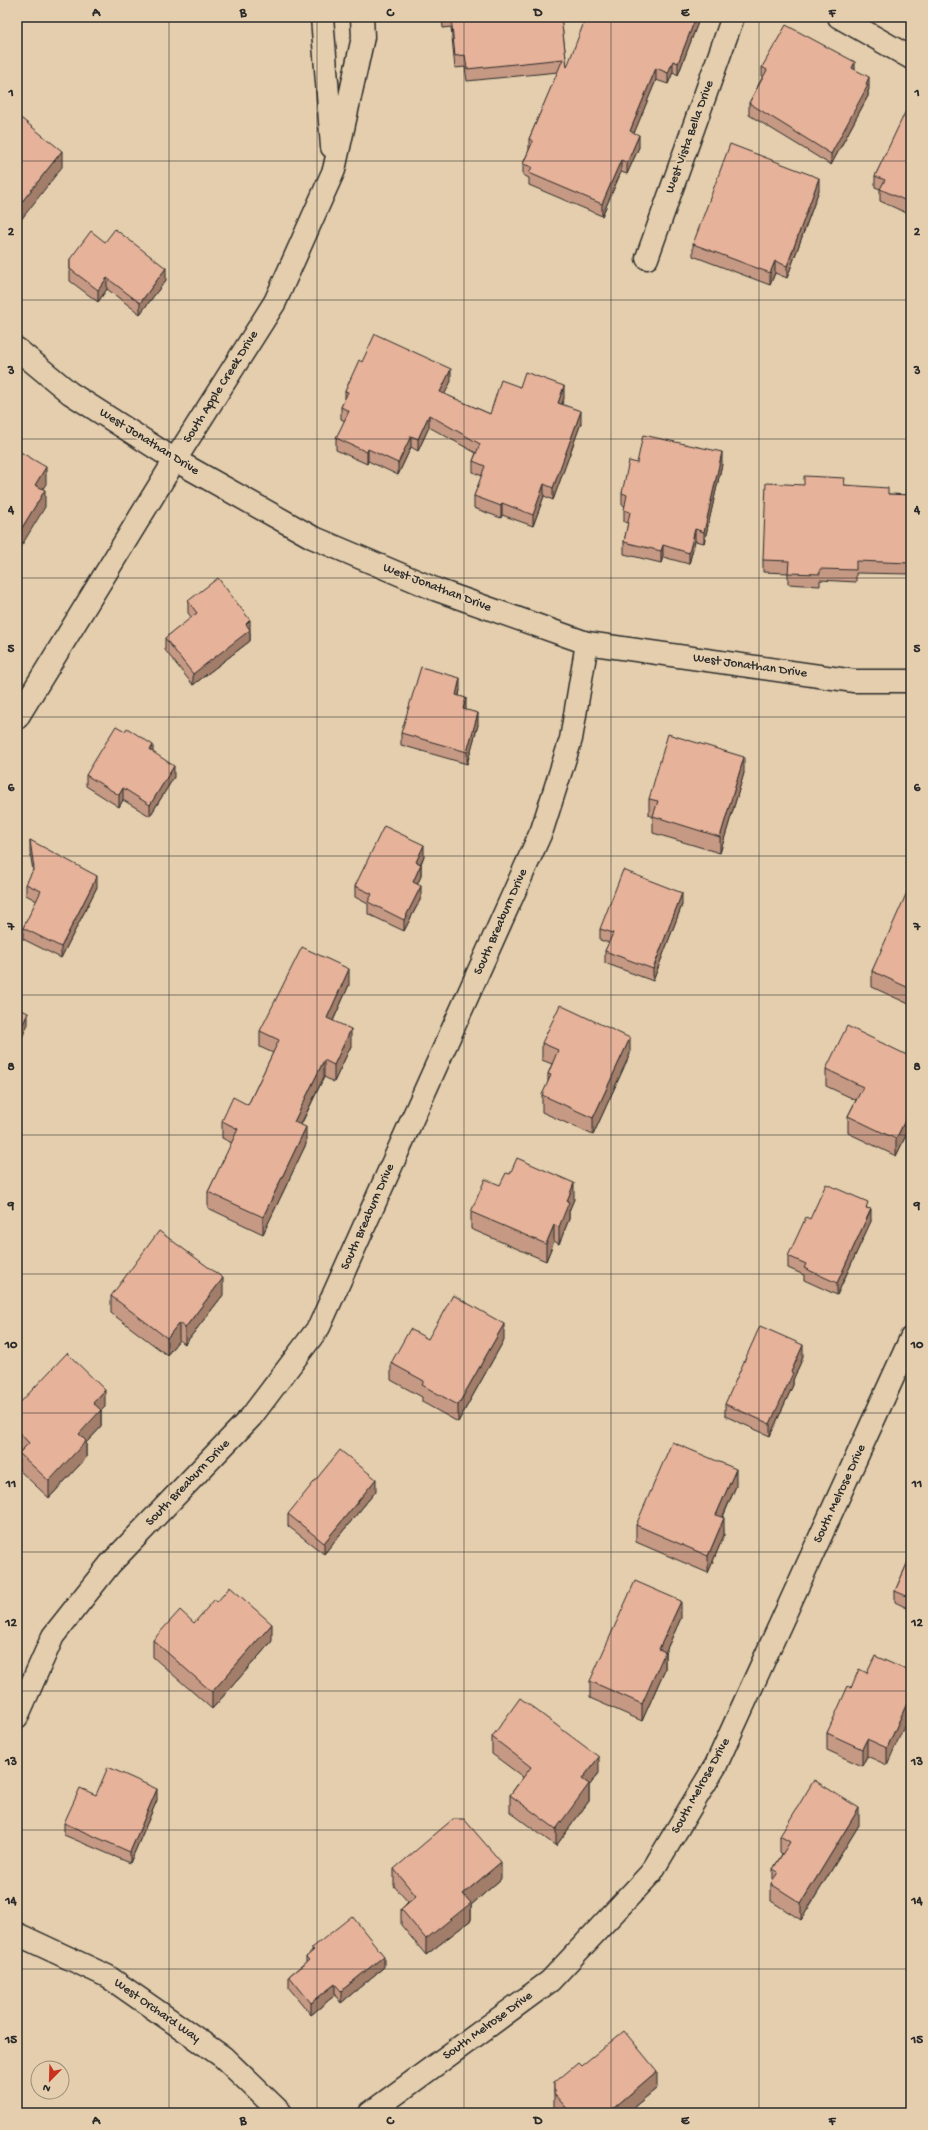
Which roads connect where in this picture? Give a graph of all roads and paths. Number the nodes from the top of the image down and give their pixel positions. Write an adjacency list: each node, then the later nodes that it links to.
1 (322, 17): 6 (street, South Apple Creek Drive)
2 (362, 17): 6 (street, South Apple Creek Drive)
3 (733, 17): 7 (street, West Vista Bella Drive)
4 (839, 17): 5 (street)
5 (911, 58)
6 (334, 170): 9 (street, South Apple Creek Drive)
7 (647, 258)
8 (17, 349): 9 (street, West Jonathan Drive)
9 (175, 460): 10 (street, West Jonathan Drive); 12 (street, South Apple Creek Drive)
10 (587, 643): 11 (street, West Jonathan Drive); 14 (street, South Breaburn Drive)
11 (911, 681)
12 (17, 718)
13 (911, 1338): 17 (street, South Melrose Drive)
14 (17, 1717)
15 (17, 1934): 16 (street, West Orchard Way)
16 (281, 2113)
17 (370, 2113)

